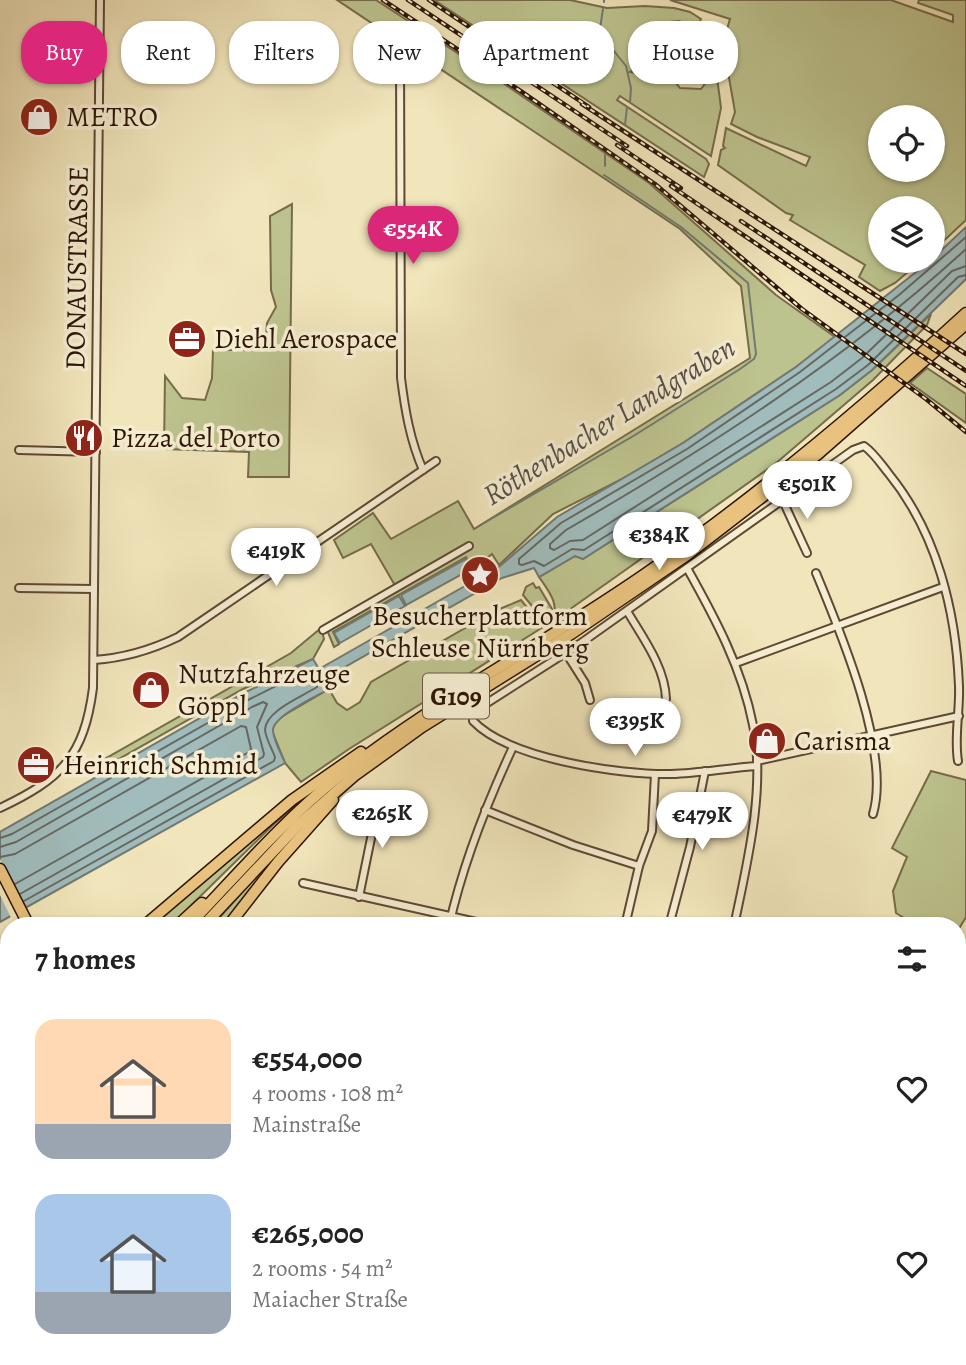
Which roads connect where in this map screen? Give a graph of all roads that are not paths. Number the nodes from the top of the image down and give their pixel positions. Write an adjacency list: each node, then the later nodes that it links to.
1 (100, 0): 6 (street, DONAUSTRASSE)
2 (399, 84): 8 (street)
3 (966, 313): 26 (highway, G109)
4 (966, 324): 31 (highway, G109)
5 (19, 450): 6 (street)
6 (96, 452): 16 (street, DONAUSTRASSE)
7 (436, 461): 8 (street)
8 (423, 470): 21 (street)
9 (783, 502): 11 (street); 12 (street); 14 (street)
10 (469, 546): 19 (street)
11 (807, 553)
12 (687, 568): 17 (street); 22 (street)
13 (816, 573): 18 (street)
14 (943, 587): 18 (street); 25 (street)
15 (19, 588): 16 (street)
16 (94, 589): 21 (street, DONAUSTRASSE)
17 (627, 611): 20 (street); 24 (street)
18 (838, 626): 22 (street); 27 (street)
19 (323, 630)
20 (566, 653): 23 (street); 28 (street)
21 (94, 660): 35 (street, DONAUSTRASSE)
22 (736, 663): 30 (street)
23 (590, 699)
24 (666, 699)
25 (959, 716): 27 (street); 29 (street)
26 (410, 725): 40 (highway, G109); 46 (highway)
27 (870, 734): 30 (street); 37 (street)
28 (513, 747): 33 (street); 36 (street)
29 (958, 761)
30 (757, 764): 32 (street); 54 (street)
31 (366, 766): 49 (highway, G109); 50 (highway)
32 (705, 771): 33 (street); 53 (street)
33 (655, 774): 38 (street)
34 (379, 799): 43 (street)
35 (0, 808)
36 (485, 810): 38 (street); 51 (street)
37 (873, 814)
38 (639, 866): 52 (street)
39 (0, 869): 42 (highway)
40 (240, 871): 47 (highway); 48 (highway, G109)
41 (303, 883): 43 (street)
42 (13, 897): 44 (highway); 45 (highway)
43 (359, 897): 51 (street)
44 (20, 917)
45 (24, 917)
46 (155, 917)
47 (187, 917)
48 (197, 917)
49 (212, 917)
50 (235, 917)
51 (451, 917)
52 (627, 917)
53 (671, 917)
54 (736, 917)

